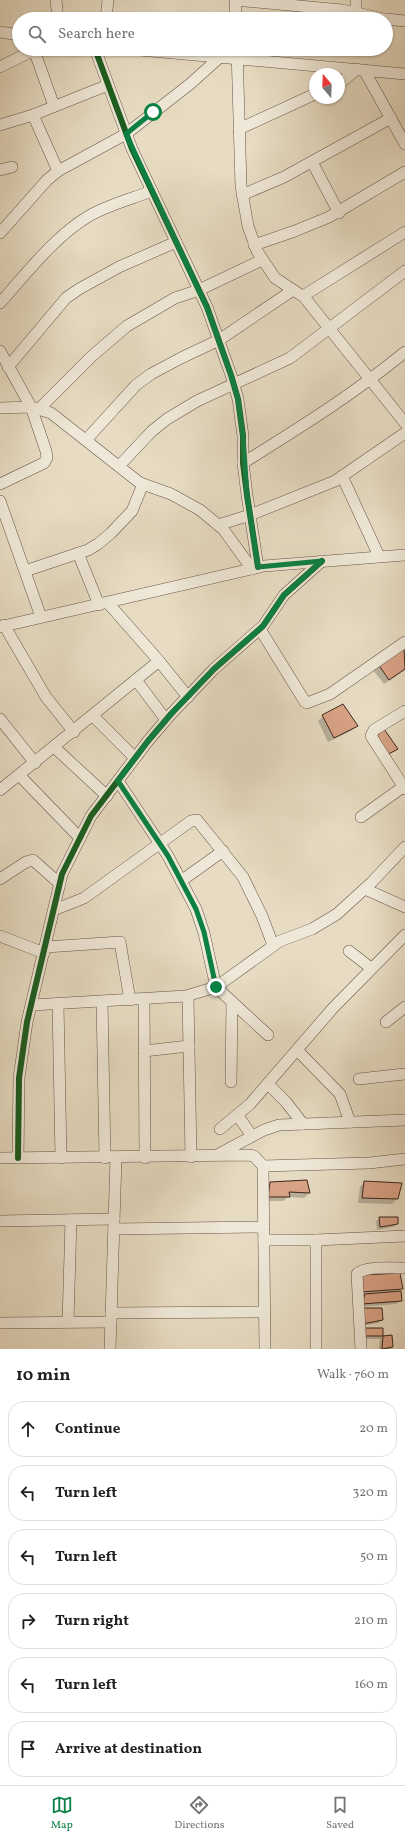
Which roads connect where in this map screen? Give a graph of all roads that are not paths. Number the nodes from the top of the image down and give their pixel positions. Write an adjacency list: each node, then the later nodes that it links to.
1 (56, 0): 4 (street)
2 (108, 0): 5 (street)
3 (356, 0): 8 (street)
4 (57, 12)
5 (107, 12)
6 (236, 12): 7 (street)
7 (349, 12)
8 (356, 12)
9 (393, 20): 10 (street)
10 (405, 21)
11 (0, 32): 12 (street)
12 (12, 34)
13 (23, 56): 21 (street)
14 (37, 56): 27 (street)
15 (97, 56): 25 (street)
16 (209, 56): 20 (street)
17 (224, 56): 20 (street)
18 (237, 56): 31 (street)
19 (259, 56): 22 (street)
20 (220, 57): 32 (street)
21 (0, 67)
22 (361, 70): 23 (street); 24 (street); 29 (street)
23 (405, 74)
24 (345, 80)
25 (108, 85): 27 (street); 32 (street)
26 (309, 97): 31 (street)
27 (54, 106): 28 (street)
28 (33, 115): 30 (street); 37 (street)
29 (391, 118): 33 (street); 34 (street)
30 (0, 125)
31 (239, 129): 40 (street)
32 (126, 134): 37 (street); 39 (street)
33 (405, 144)
34 (312, 162): 40 (street); 41 (street)
35 (12, 167): 36 (street)
36 (0, 170)
37 (58, 171): 43 (street)
38 (405, 172): 41 (street)
39 (152, 191): 44 (street); 50 (street)
40 (242, 195): 45 (street)
41 (339, 213): 45 (street)
42 (405, 232): 49 (street)
43 (0, 233)
44 (176, 242): 48 (street); 55 (street)
45 (254, 245): 46 (street)
46 (262, 260): 48 (street); 49 (street)
47 (405, 271): 51 (street)
48 (199, 290): 52 (street); 59 (street)
49 (298, 293): 51 (street); 52 (street)
50 (0, 304)
51 (330, 329): 56 (street); 57 (street)
52 (219, 340): 57 (street); 62 (street)
53 (0, 351): 55 (street)
54 (405, 352): 56 (street)
55 (8, 367): 59 (street)
56 (371, 380): 60 (street); 63 (street)
57 (234, 385): 63 (street); 64 (street)
58 (0, 408): 59 (street)
59 (35, 408): 62 (street); 66 (street)
60 (405, 423)
61 (405, 433): 65 (street)
62 (86, 440): 64 (street)
63 (244, 463): 69 (street)
64 (119, 466): 67 (street)
65 (342, 476): 69 (street); 73 (street)
66 (0, 484)
67 (143, 484): 70 (street); 71 (street)
68 (0, 501): 76 (street)
69 (250, 515): 70 (street); 75 (street)
70 (218, 525): 75 (street)
71 (78, 553): 76 (street); 77 (street)
72 (405, 555): 73 (street)
73 (379, 556): 74 (street)
74 (322, 561): 75 (street); 80 (street)
75 (255, 568): 77 (street)
76 (25, 571): 78 (street)
77 (104, 604): 78 (street); 82 (street)
78 (41, 616): 79 (street)
79 (2, 626): 89 (street)
80 (260, 629): 81 (street); 84 (street)
81 (405, 642)
82 (159, 661): 83 (street); 84 (street)
83 (136, 680): 86 (street); 88 (street)
84 (188, 697): 88 (street)
85 (405, 711): 95 (street)
86 (93, 716): 89 (street); 91 (street)
87 (0, 719): 92 (street)
88 (166, 720): 91 (street)
89 (74, 732): 90 (street)
90 (54, 747): 92 (street); 97 (street)
91 (135, 758): 94 (street)
92 (35, 762): 93 (street)
93 (18, 775): 96 (street); 99 (street)
94 (118, 781): 97 (street); 100 (street)
95 (404, 788): 98 (street)
96 (0, 790)
97 (107, 796): 99 (street)
98 (361, 817)
99 (80, 838): 105 (street)
100 (160, 844): 102 (street); 104 (street); 108 (street)
101 (405, 847): 106 (street)
102 (224, 851): 104 (street); 111 (street)
103 (0, 879): 105 (street)
104 (181, 881): 115 (street)
105 (60, 884): 108 (street)
106 (365, 889): 107 (street); 111 (street)
107 (405, 907)
108 (54, 910): 112 (street)
109 (405, 934): 114 (street)
110 (2, 940): 112 (street)
111 (272, 945): 115 (street)
112 (45, 950): 118 (street); 121 (street)
113 (349, 951): 114 (street)
114 (371, 968): 128 (street)
115 (216, 987): 116 (street); 120 (street)
116 (188, 996): 117 (street); 126 (street)
117 (144, 999): 118 (street); 127 (street)
118 (130, 1000): 119 (street)
119 (102, 1002): 122 (street); 144 (street)
120 (232, 1002): 125 (street); 131 (street)
121 (32, 1004): 122 (street); 142 (street)
122 (58, 1004): 143 (street)
123 (405, 1007): 124 (street)
124 (386, 1022)
125 (268, 1035)
126 (189, 1046): 127 (street); 140 (street)
127 (144, 1051): 146 (street)
128 (298, 1051): 132 (street); 135 (street)
129 (405, 1074): 130 (street)
130 (359, 1079)
131 (231, 1082)
132 (268, 1084): 133 (street); 136 (street)
133 (238, 1116): 137 (street); 138 (street)
134 (405, 1120): 135 (street)
135 (350, 1122): 136 (street)
136 (303, 1124): 138 (street)
137 (220, 1129)
138 (252, 1136): 139 (street)
139 (215, 1156): 140 (street); 148 (street)
140 (190, 1157): 146 (street)
141 (0, 1158): 142 (street)
142 (18, 1158): 143 (street)
143 (61, 1158): 144 (street)
144 (105, 1158): 145 (street)
145 (116, 1158): 146 (street); 151 (street)
146 (145, 1158)
147 (405, 1160): 148 (street)
148 (263, 1166): 152 (street)
149 (70, 1220): 150 (street); 151 (street); 159 (street)
150 (0, 1221)
151 (114, 1224): 152 (street); 158 (street)
152 (264, 1227): 154 (street)
153 (405, 1236): 155 (street)
154 (264, 1240): 155 (street); 157 (street)
155 (316, 1240): 163 (street)
156 (405, 1268): 164 (street)
157 (264, 1312): 158 (street); 162 (street)
158 (111, 1318): 159 (street); 161 (street)
159 (68, 1322): 160 (street)
160 (0, 1323)
161 (110, 1349)
162 (264, 1349)
163 (316, 1349)
164 (361, 1349)

